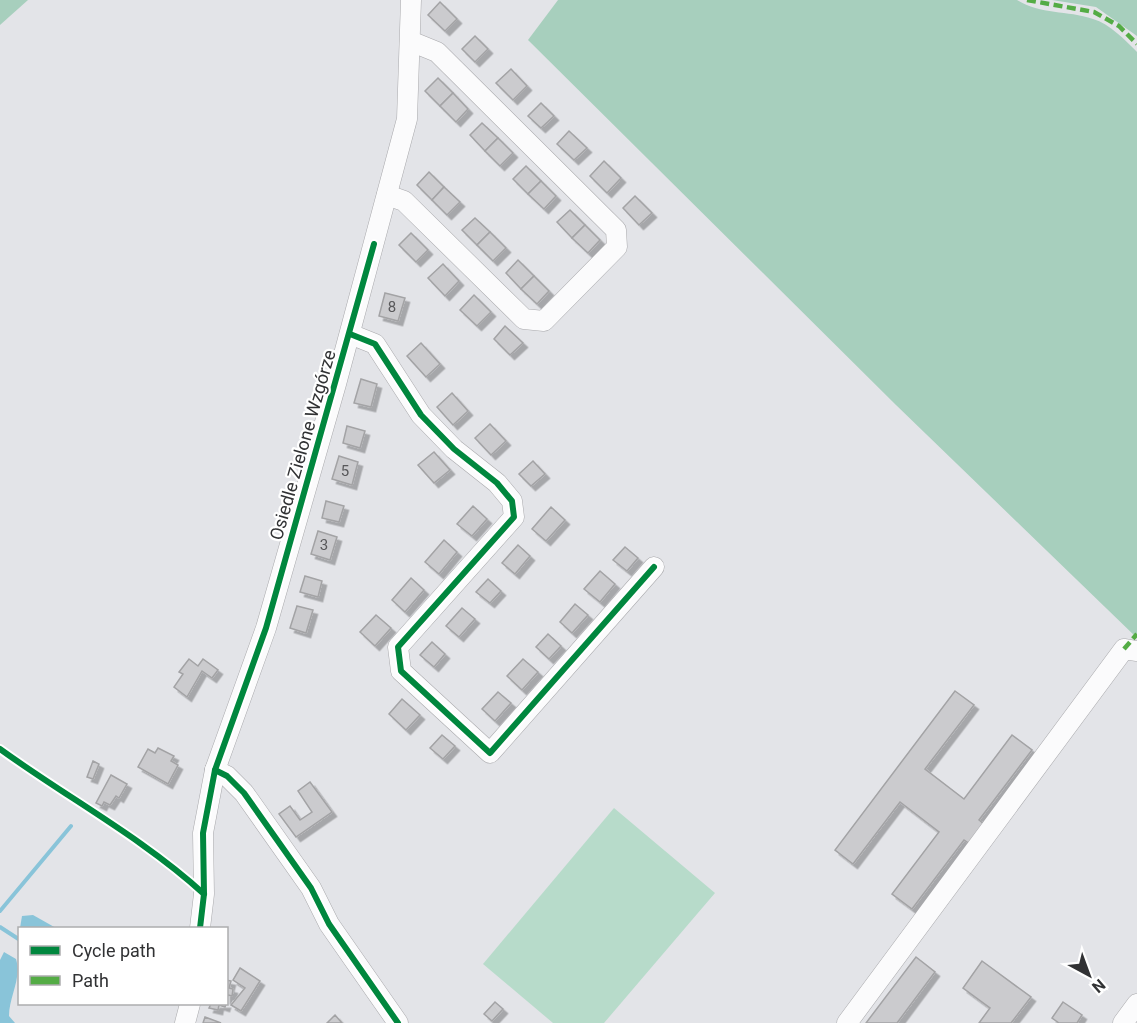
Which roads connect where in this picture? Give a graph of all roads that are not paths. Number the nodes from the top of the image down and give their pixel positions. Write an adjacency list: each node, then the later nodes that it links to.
1 (411, 0): 2 (street)
2 (410, 41): 3 (street); 3 (street)
3 (387, 195): 4 (street)
4 (350, 334): 5 (street, Osiedle Zielone Wzgórze); 7 (street, Osiedle Zielone Wzgórze)
5 (654, 567)
6 (1137, 651): 13 (street)
7 (215, 770): 8 (street, Osiedle Zielone Wzgórze); 12 (street)
8 (200, 927)
9 (1137, 1004): 14 (street)
10 (190, 1005): 11 (street)
11 (184, 1023)
12 (398, 1023)
13 (847, 1023)
14 (1124, 1023)

